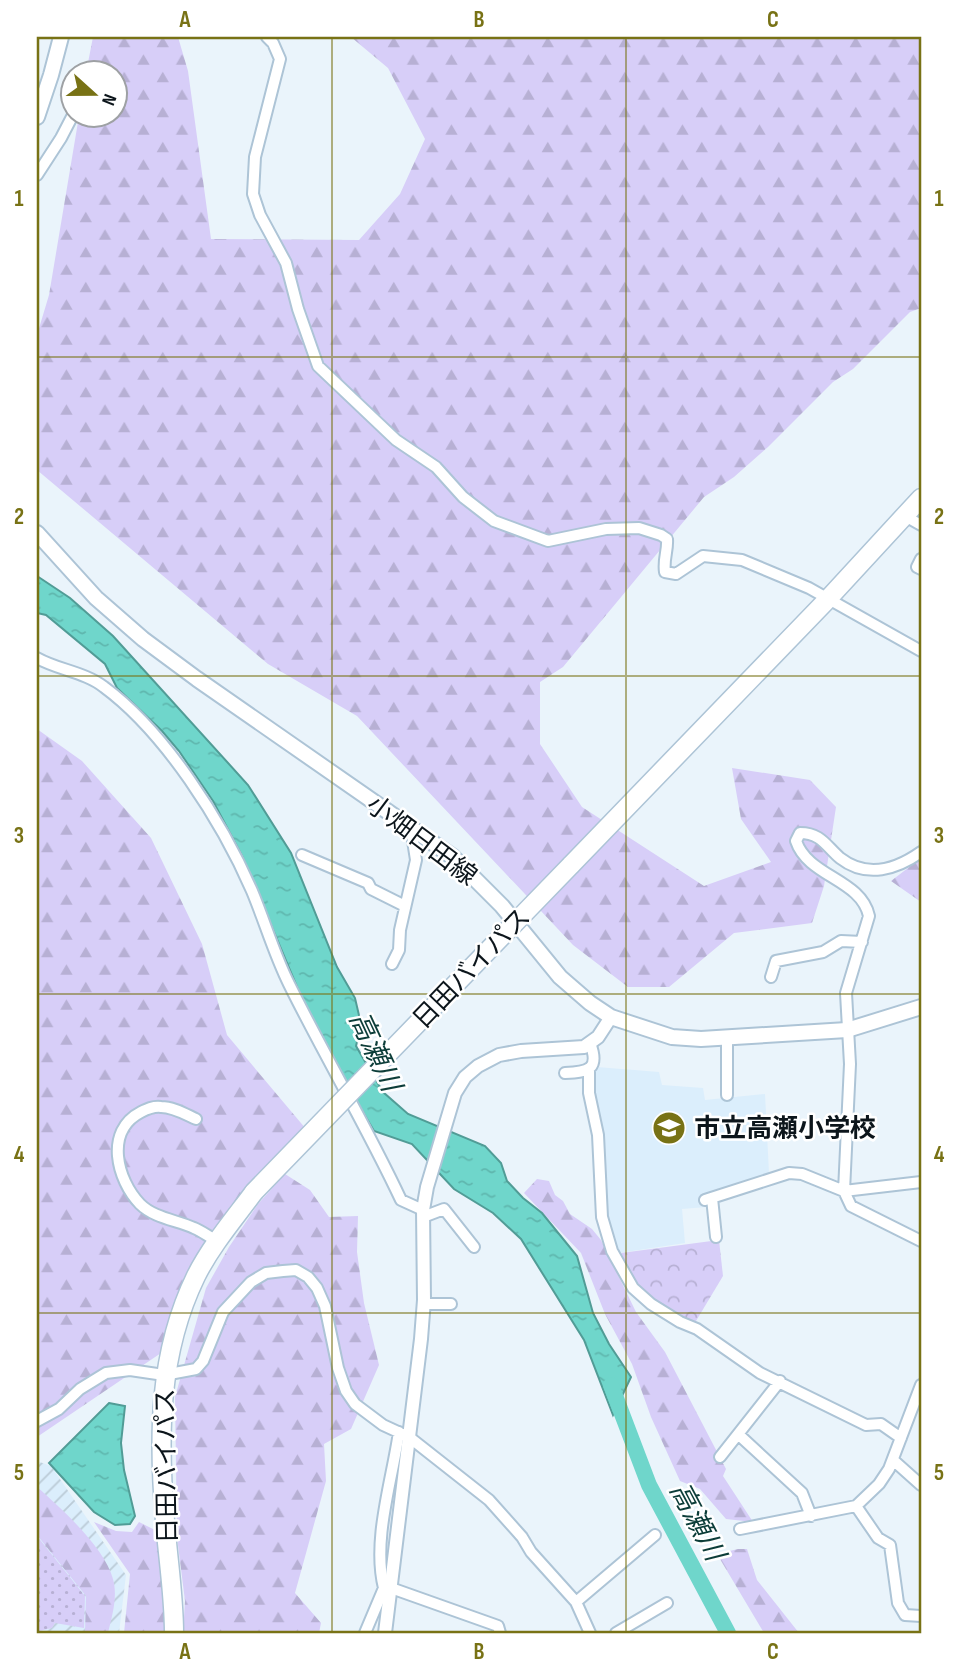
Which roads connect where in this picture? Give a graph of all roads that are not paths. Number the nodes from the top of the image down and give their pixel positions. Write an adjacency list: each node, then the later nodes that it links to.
1 (61, 37): 3 (main road)
2 (267, 37): 12 (street)
3 (37, 117)
4 (65, 130): 5 (street)
5 (37, 175)
6 (921, 498): 7 (highway, 日田バイパス)
7 (905, 516): 8 (street); 12 (highway, 日田バイパス)
8 (921, 525)
9 (37, 533): 15 (main road, 小畑日田線)
10 (921, 559): 11 (street)
11 (921, 569)
12 (827, 600): 13 (street); 35 (highway, 日田バイパス, bridge)
13 (921, 651)
14 (37, 657): 33 (street)
15 (411, 828): 18 (street); 23 (main road, 小畑日田線)
16 (921, 852): 19 (street)
17 (302, 855): 18 (street)
18 (405, 906): 20 (street)
19 (862, 942): 21 (street); 24 (street)
20 (392, 964)
21 (771, 977)
22 (921, 1007): 24 (main road, 小畑日田線)
23 (611, 1017): 25 (main road, 小畑日田線); 26 (street)
24 (847, 1030): 25 (main road, 小畑日田線); 32 (street)
25 (727, 1038): 29 (street)
26 (590, 1043): 27 (street); 33 (street)
27 (589, 1069): 28 (street); 41 (street)
28 (565, 1073)
29 (727, 1095)
30 (196, 1119): 35 (street)
31 (921, 1182): 32 (street)
32 (844, 1191): 34 (street); 36 (street)
33 (423, 1214): 37 (street); 38 (street)
34 (716, 1237)
35 (217, 1241): 40 (highway, 日田バイパス)
36 (921, 1241)
37 (474, 1247)
38 (424, 1304): 39 (street); 44 (street)
39 (451, 1304)
40 (164, 1375): 43 (street); 44 (street); 59 (highway, 日田バイパス)
41 (780, 1381): 45 (street); 46 (street)
42 (921, 1385): 46 (street)
43 (37, 1421)
44 (405, 1434): 54 (street); 55 (street)
45 (738, 1435): 47 (street); 51 (street)
46 (901, 1438): 48 (street)
47 (720, 1457)
48 (893, 1460): 49 (street); 50 (street)
49 (921, 1485)
50 (856, 1506): 51 (street); 57 (street)
51 (811, 1516): 52 (street)
52 (740, 1529)
53 (655, 1535): 55 (street)
54 (388, 1588): 60 (street); 61 (street); 62 (street)
55 (576, 1602): 58 (street)
56 (667, 1603): 64 (street)
57 (921, 1616)
58 (589, 1630): 63 (street)
59 (174, 1633)
60 (365, 1633)
61 (385, 1633)
62 (500, 1633)
63 (576, 1633)
64 (616, 1633)

